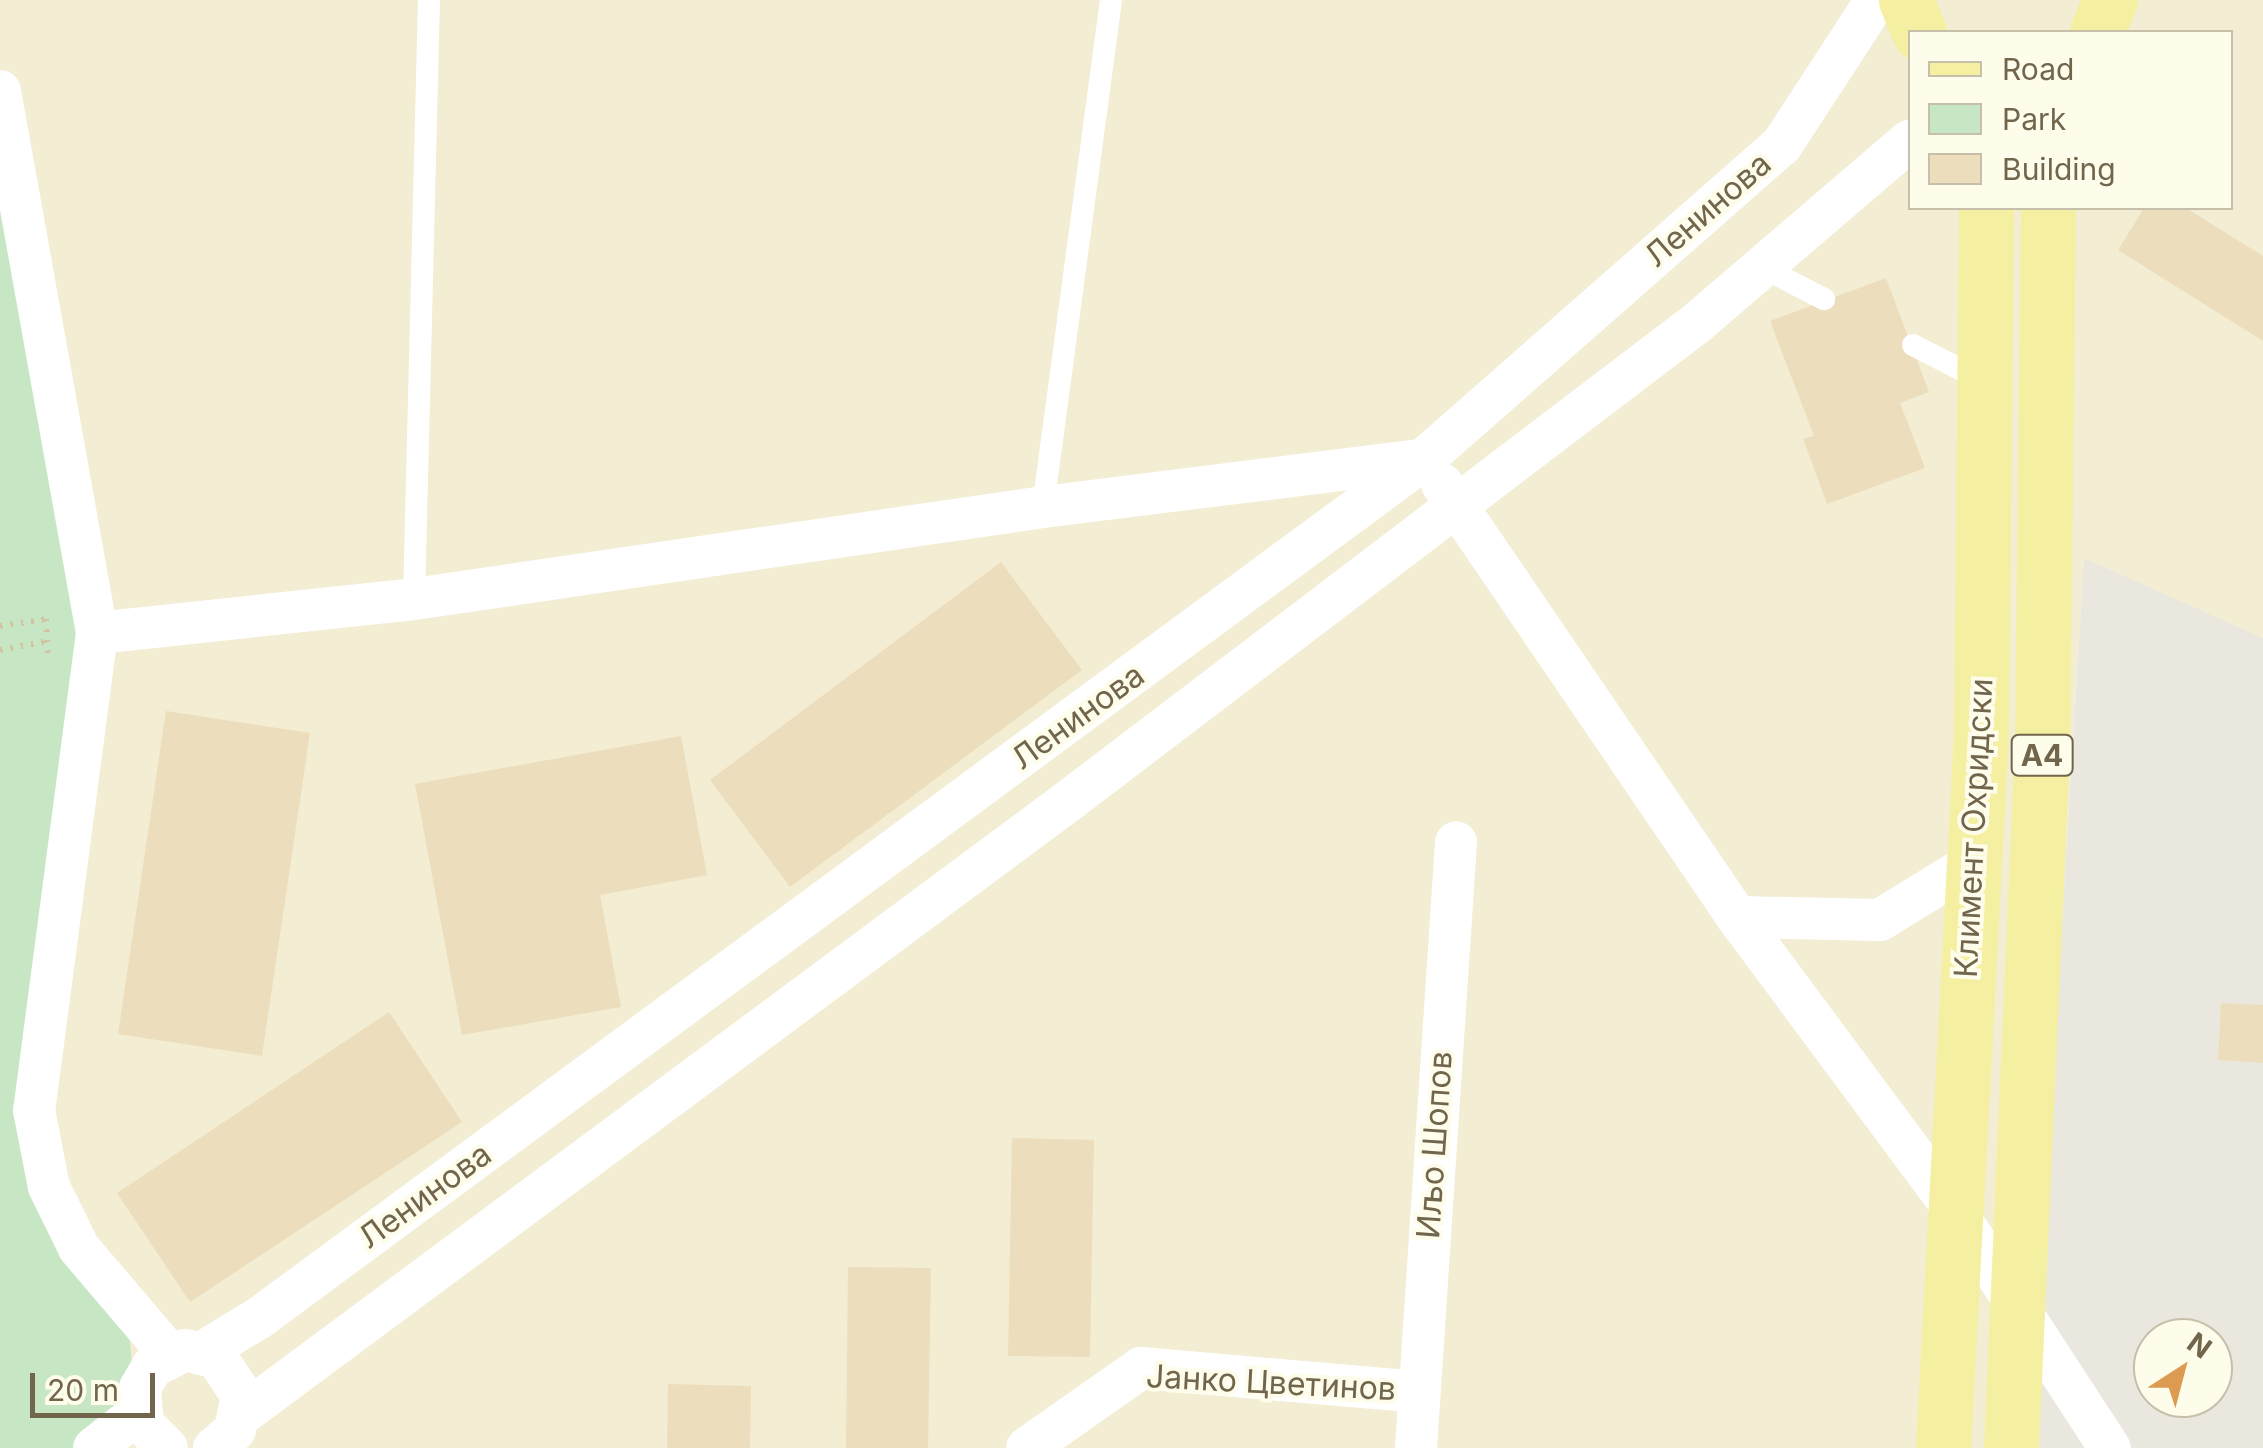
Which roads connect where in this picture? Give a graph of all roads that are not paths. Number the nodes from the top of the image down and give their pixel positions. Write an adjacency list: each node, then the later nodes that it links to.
1 (428, 0): 19 (lane)
2 (1111, 0): 18 (lane)
3 (1876, 0): 16 (street, Ленинова)
4 (1906, 0): 6 (main road)
5 (2110, 0): 7 (main road)
6 (1918, 30)
7 (2098, 30)
8 (0, 92): 20 (street)
9 (1908, 142): 12 (street, Ленинова)
10 (1986, 210): 15 (main road, Климент Охридски / A4)
11 (2048, 210): 25 (main road, Климент Охридски / A4)
12 (1762, 268): 13 (lane); 17 (street, Ленинова)
13 (1824, 300)
14 (1913, 345): 15 (lane)
15 (1985, 382): 22 (main road, Климент Охридски / A4)
16 (1423, 460): 17 (street); 18 (street); 26 (street, Ленинова)
17 (1457, 504): 23 (street); 28 (street, Ленинова)
18 (1043, 507): 19 (street)
19 (414, 600): 20 (street)
20 (98, 633): 26 (street)
21 (1456, 842): 27 (street, Иљо Шопов)
22 (1976, 860): 23 (street); 24 (main road, Климент Охридски / A4)
23 (1736, 917): 24 (street)
24 (1952, 1206): 25 (street); 33 (main road, Климент Охридски / A4)
25 (2016, 1302): 34 (main road, Климент Охридски / A4); 35 (street)
26 (164, 1371): 28 (street); 29 (street, Ленинова); 30 (street)
27 (1419, 1392): 31 (street, Јанко Цветинов); 32 (street, Иљо Шопов)
28 (232, 1435)
29 (94, 1448)
30 (167, 1448)
31 (1027, 1448)
32 (1416, 1448)
33 (1943, 1448)
34 (2011, 1448)
35 (2110, 1448)

